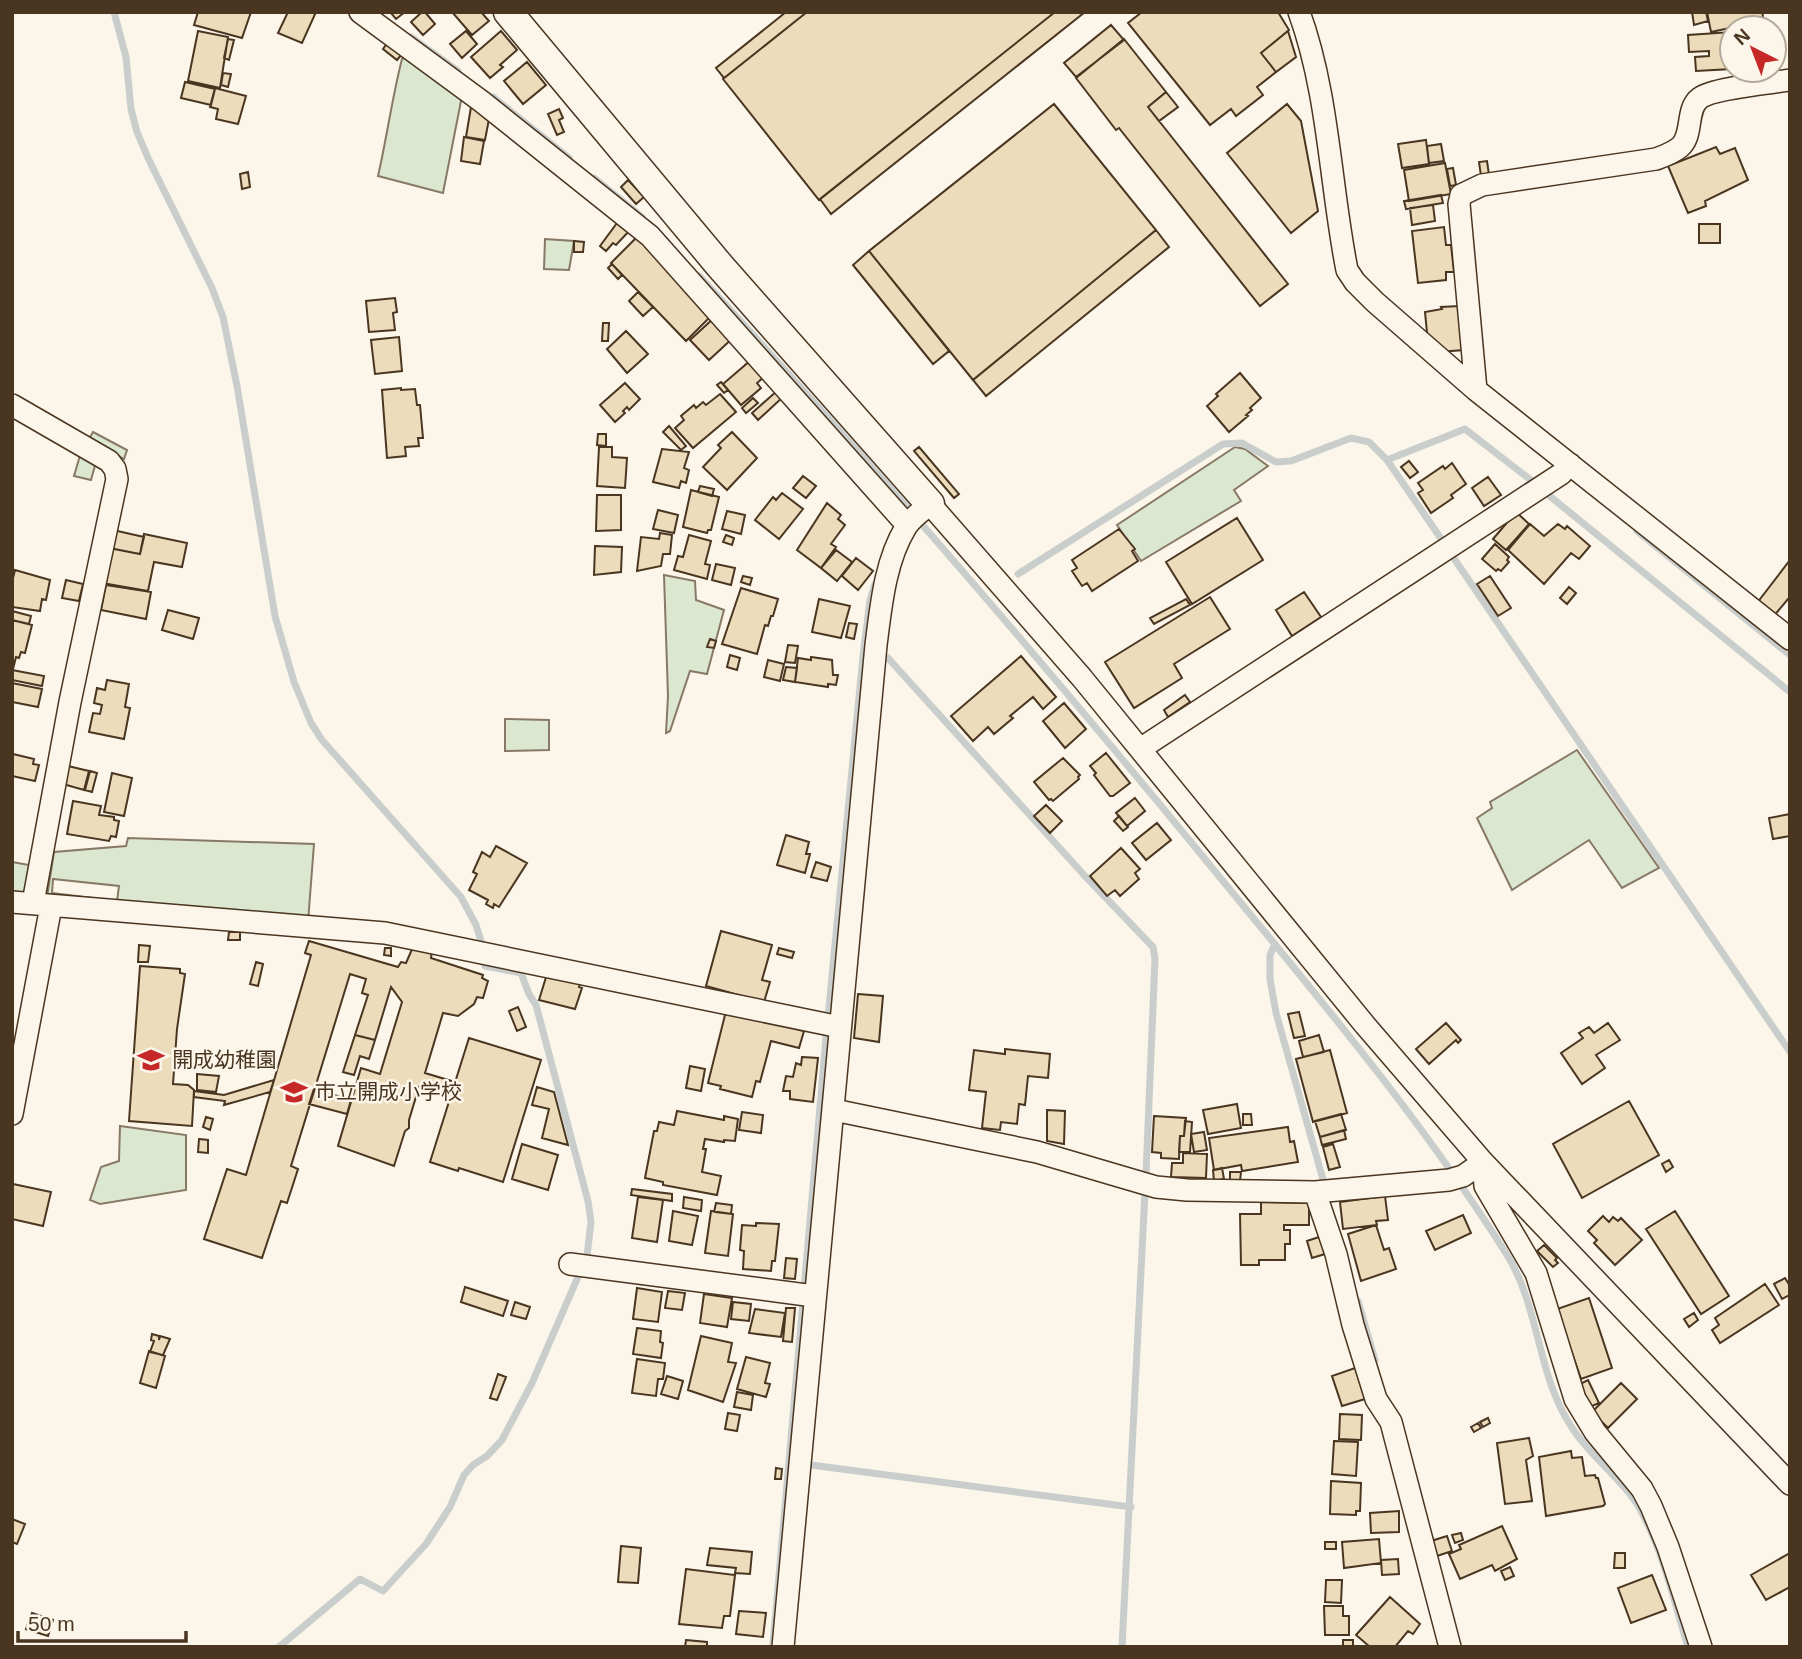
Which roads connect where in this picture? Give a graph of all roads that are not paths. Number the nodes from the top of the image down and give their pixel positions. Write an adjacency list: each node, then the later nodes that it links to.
1 (360, 12): 8 (street)
2 (508, 12): 8 (street)
3 (1299, 12): 5 (street)
4 (1790, 80): 5 (street)
5 (1476, 390): 7 (street)
6 (12, 405): 11 (street)
7 (1565, 469): 9 (street); 10 (street)
8 (910, 516): 10 (street); 12 (street)
9 (1790, 639)
10 (1140, 749): 15 (street)
11 (32, 904): 12 (street); 14 (street)
12 (831, 1025): 13 (street)
13 (834, 1110): 16 (street); 18 (street)
14 (12, 1114)
15 (1483, 1162): 16 (street); 19 (street); 22 (street)
16 (1315, 1192): 21 (street)
17 (579, 1265): 18 (street)
18 (807, 1295): 20 (street)
19 (1790, 1484)
20 (783, 1647)
21 (1450, 1647)
22 (1701, 1647)

